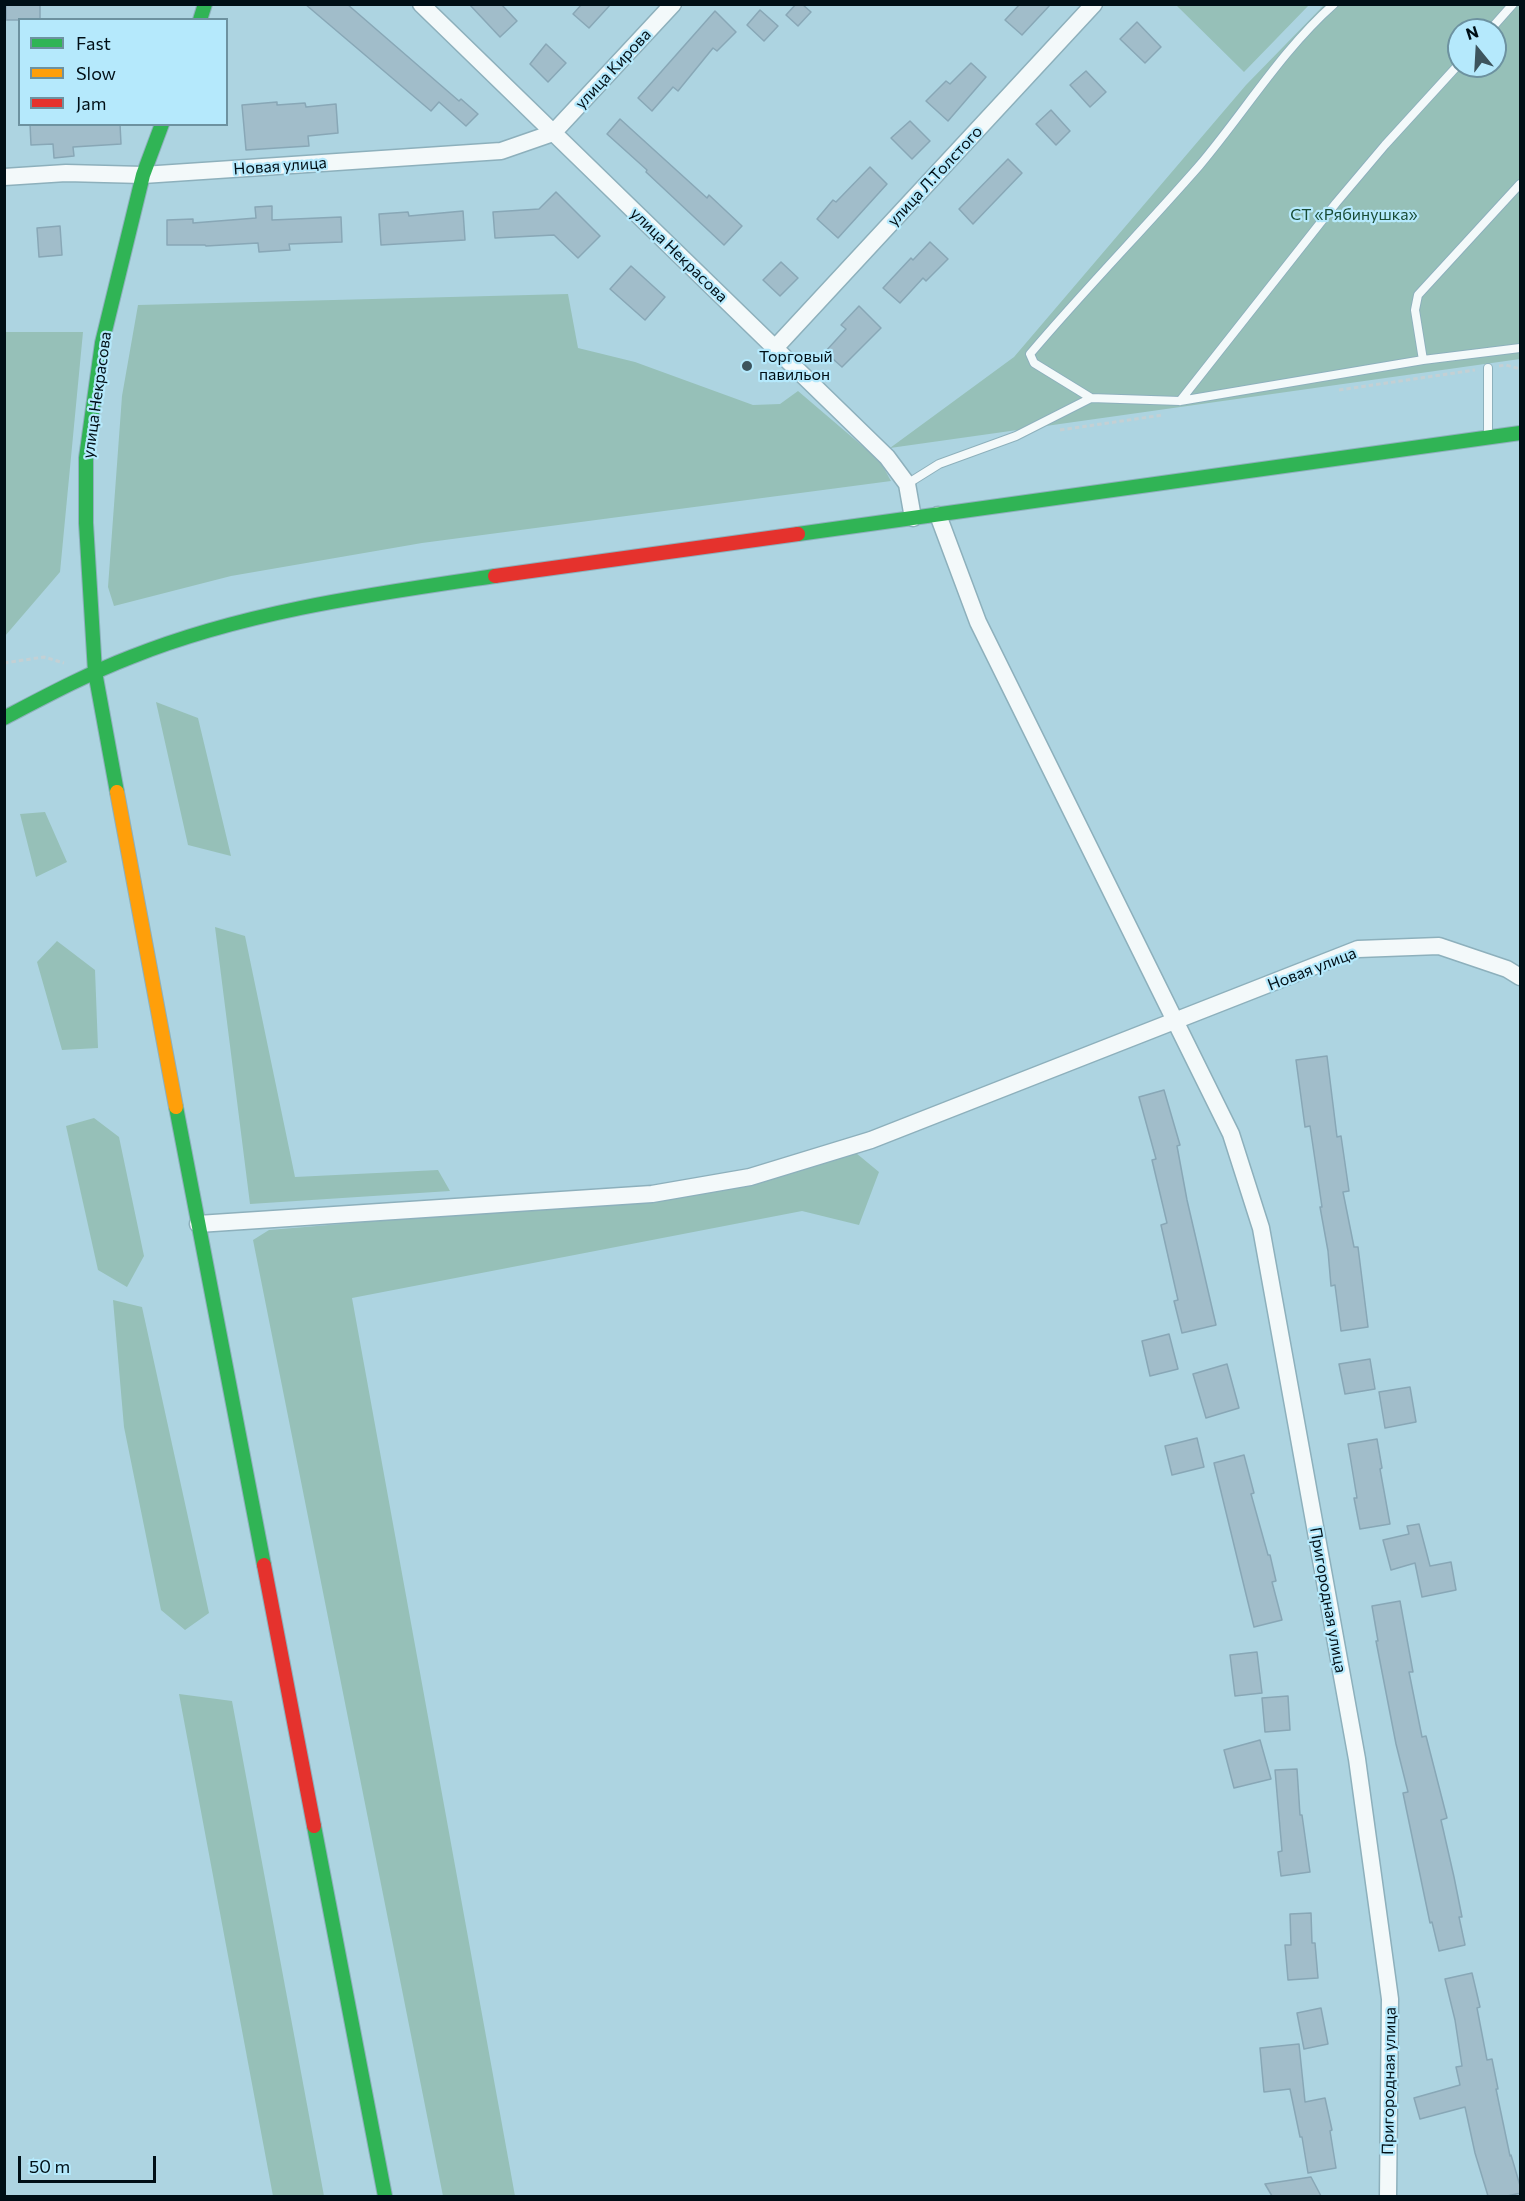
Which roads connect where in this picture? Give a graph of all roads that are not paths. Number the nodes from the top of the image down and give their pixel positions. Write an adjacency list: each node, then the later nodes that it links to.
1 (421, 4): 9 (street, улица Некрасова)
2 (673, 4): 9 (street, улица Кирова)
3 (1094, 4): 13 (street, улица Л.Толстого)
4 (1334, 4): 17 (lane)
5 (1513, 4): 6 (lane)
6 (1501, 18)
7 (1447, 77): 18 (lane)
8 (161, 126): 10 (street, улица Некрасова)
9 (553, 133): 10 (street, Новая улица); 13 (street, улица Некрасова)
10 (143, 175): 11 (street, Новая улица); 24 (street, улица Некрасова)
11 (4, 177)
12 (1521, 184): 15 (lane)
13 (775, 348): 21 (street, улица Некрасова)
14 (1521, 348): 15 (lane)
15 (1423, 360): 18 (lane)
16 (1488, 368): 20 (lane)
17 (1091, 398): 18 (lane); 21 (lane)
18 (1180, 401)
19 (1521, 433): 20 (street)
20 (1488, 439): 22 (street)
21 (907, 484): 23 (street, улица Некрасова)
22 (938, 515): 23 (street); 27 (street, Пригородная улица)
23 (913, 519): 24 (street)
24 (95, 672): 25 (street); 28 (street, улица Некрасова)
25 (4, 718)
26 (1521, 977): 27 (street, Новая улица)
27 (1175, 1023): 28 (street, Новая улица); 30 (street, Пригородная улица)
28 (198, 1224): 29 (street, улица Некрасова)
29 (385, 2196)
30 (1388, 2196)

